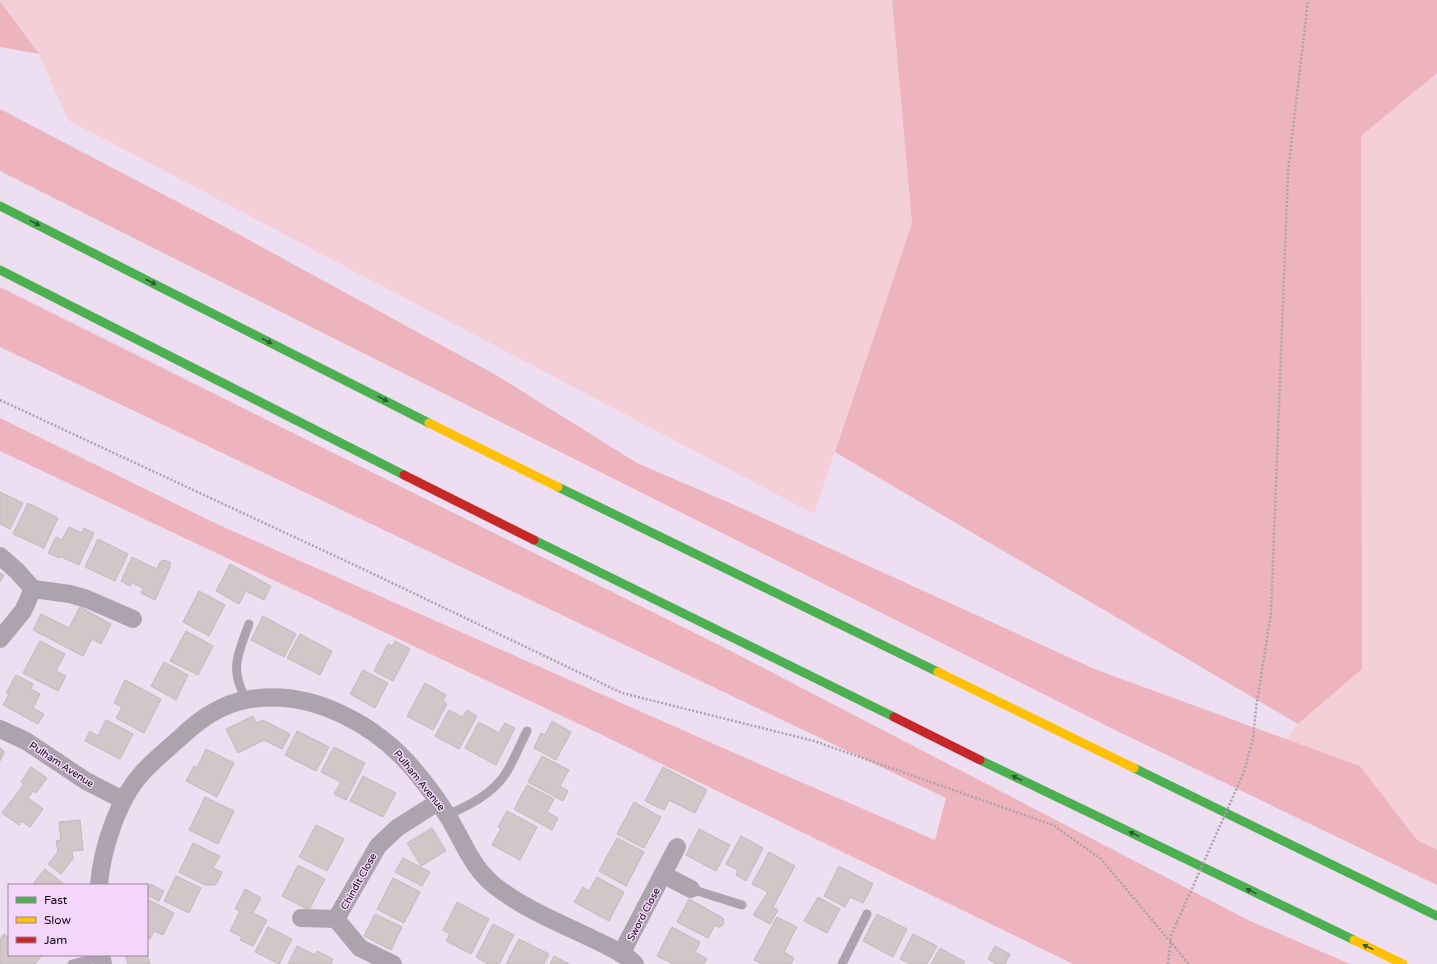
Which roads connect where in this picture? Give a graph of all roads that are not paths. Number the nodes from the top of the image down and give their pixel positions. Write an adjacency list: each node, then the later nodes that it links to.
1 (0, 206): 19 (highway, one-way to 19)
2 (0, 270): 27 (highway, one-way to 2)
3 (0, 556): 4 (street)
4 (33, 589): 5 (street); 7 (street)
5 (133, 619)
6 (249, 624): 8 (lane)
7 (0, 639)
8 (246, 699): 11 (street, Pulham Avenue); 12 (street, Pulham Avenue)
9 (0, 729): 11 (street, Pulham Avenue)
10 (527, 731): 12 (lane)
11 (123, 800): 15 (street, Pulham Avenue)
12 (443, 808): 21 (street, Chindit Close); 23 (street, Pulham Avenue)
13 (677, 847): 14 (street, Sword Close)
14 (664, 874): 16 (street); 23 (street, Sword Close)
15 (99, 884)
16 (691, 889): 17 (lane)
17 (742, 905)
18 (867, 914): 26 (lane)
19 (1437, 916)
20 (300, 918): 21 (street, Chindit Close)
21 (336, 919): 25 (street, Chindit Close)
22 (102, 959): 24 (lane)
23 (628, 959)
24 (72, 964)
25 (393, 964)
26 (842, 964)
27 (1403, 964)

